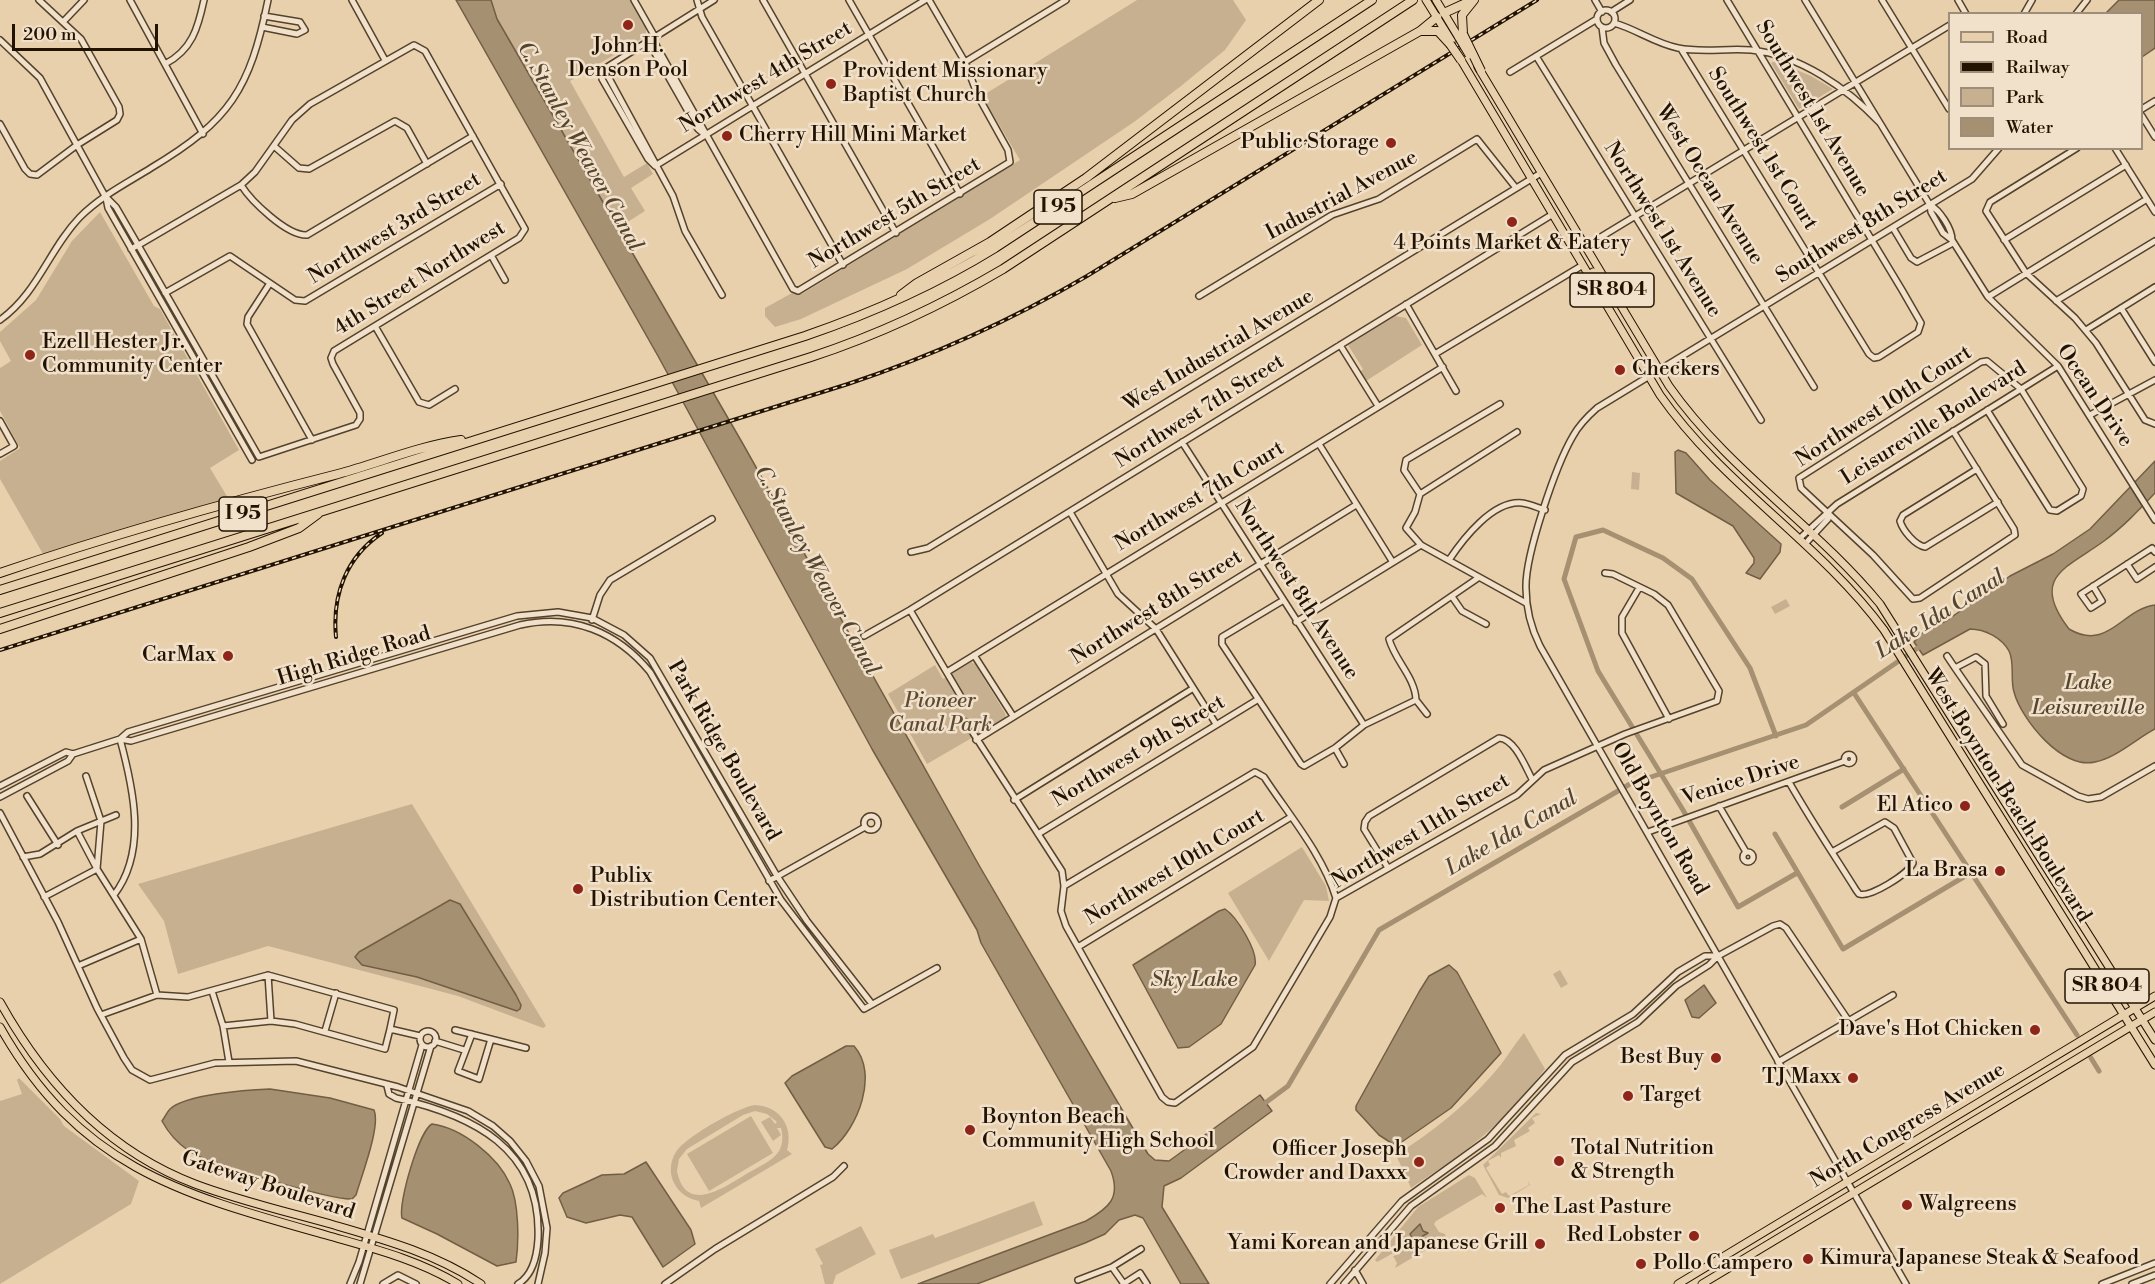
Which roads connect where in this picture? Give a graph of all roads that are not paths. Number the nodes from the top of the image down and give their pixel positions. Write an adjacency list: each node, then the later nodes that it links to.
1 (39, 0): 33 (street)
2 (84, 0): 33 (street)
3 (130, 0): 50 (street)
4 (204, 0): 50 (street)
5 (268, 0): 30 (street)
6 (352, 0): 47 (street)
7 (634, 0): 40 (street)
8 (697, 0): 26 (street)
9 (714, 0): 26 (street)
10 (763, 0): 53 (street)
11 (849, 0): 39 (street)
12 (927, 0): 39 (street, Northwest 4th Street); 49 (street)
13 (1066, 0): 49 (street)
14 (1319, 0): 114 (highway)
15 (1372, 0): 114 (highway, I 95)
16 (1413, 0): 83 (highway, I 95)
17 (1436, 0): 31 (main road)
18 (1473, 0): 31 (highway); 42 (highway)
19 (1595, 0): 27 (street)
20 (1630, 0): 28 (street)
21 (1727, 0): 45 (street, Southwest 1st Avenue)
22 (1806, 0): 54 (street, Ocean Drive)
23 (1882, 0): 43 (street)
24 (2087, 0): 29 (street)
25 (1427, 2): 31 (main road)
26 (700, 9): 40 (street); 56 (street)
27 (1602, 12): 28 (street); 32 (street)
28 (1611, 12): 34 (street)
29 (2078, 12)
30 (264, 15): 36 (street); 36 (street)
31 (1441, 15): 38 (highway); 42 (main road)
32 (1597, 19): 37 (street); 46 (street)
33 (63, 22): 66 (street)
34 (1614, 23): 37 (street); 44 (street)
35 (1948, 26): 43 (street)
36 (262, 27): 62 (street)
37 (1602, 27): 78 (street, West Ocean Avenue)
38 (1420, 31): 42 (highway); 83 (highway)
39 (868, 35): 53 (street, Northwest 4th Street); 81 (street)
40 (652, 39): 63 (street); 74 (street)
41 (0, 40): 66 (street)
42 (1456, 40): 48 (highway, bridge); 51 (highway, bridge)
43 (1912, 48): 54 (street); 57 (street)
44 (1681, 49): 45 (street); 68 (street, Southwest 1st Court)
45 (1758, 51): 55 (street); 58 (street, Southwest 1st Avenue)
46 (1536, 56): 52 (street); 88 (street, Northwest 1st Avenue)
47 (385, 60): 64 (street); 67 (street)
48 (1461, 60): 76 (main road, West Boynton Beach Boulevard / SR 804)
49 (965, 62): 81 (street, Northwest 5th Street)
50 (165, 64): 62 (street)
51 (1481, 71): 75 (main road, West Boynton Beach Boulevard / SR 804)
52 (1510, 72)
53 (805, 75): 56 (street, Northwest 4th Street); 90 (street)
54 (1855, 82): 55 (street); 60 (street, Ocean Drive)
55 (1844, 90): 58 (street); 60 (street)
56 (752, 106): 63 (street, Northwest 4th Street); 100 (street)
57 (1948, 107)
58 (1799, 117): 68 (street); 94 (street, Southwest 1st Avenue)
59 (2143, 118): 65 (street)
60 (1880, 123): 85 (street, Ocean Drive)
61 (0, 124): 66 (street)
62 (203, 134): 82 (street)
63 (705, 135): 74 (street, Northwest 4th Street); 100 (street, Northwest 5th Street)
64 (473, 136): 72 (street); 77 (street)
65 (2155, 137)
66 (77, 145): 82 (street)
67 (274, 146): 72 (street); 79 (street)
68 (1744, 150): 78 (street); 102 (street, Southwest 1st Court)
69 (1997, 150): 85 (street, Southwest 8th Street)
70 (2074, 150): 92 (street)
71 (2116, 150): 73 (street)
72 (427, 164): 79 (street)
73 (2126, 165): 84 (street); 92 (street)
74 (655, 166): 109 (street)
75 (1541, 173): 76 (street, West Industrial Avenue); 97 (main road, West Boynton Beach Boulevard / SR 804)
76 (1532, 178): 80 (street, West Industrial Avenue); 87 (main road, West Boynton Beach Boulevard / SR 804)
77 (501, 183): 99 (street, 4th Street Northwest); 105 (street, Northwest 3rd Street)
78 (1689, 183): 88 (street); 115 (street, West Ocean Avenue)
79 (241, 185): 96 (street)
80 (1516, 188): 110 (street, Industrial Avenue); 164 (street, West Industrial Avenue)
81 (960, 194): 90 (street, Northwest 5th Street)
82 (105, 196): 96 (street); 98 (street); 117 (street)
83 (1109, 199): 155 (highway, I 95)
84 (2147, 199): 86 (street); 103 (street)
85 (1930, 205): 89 (street, Southwest 8th Street); 95 (street, Ocean Drive)
86 (2155, 212)
87 (1553, 214): 91 (main road, West Boynton Beach Boulevard / SR 804); 113 (street, Northwest 7th Street)
88 (1635, 216): 97 (street); 120 (street, Northwest 1st Avenue)
89 (1893, 228): 94 (street, Southwest 8th Street); 95 (street)
90 (896, 233): 100 (street, Northwest 5th Street)
91 (1567, 237): 101 (main road, West Boynton Beach Boulevard / SR 804); 106 (main road)
92 (2004, 240): 103 (street)
93 (2155, 241): 112 (street)
94 (1872, 242): 102 (street, Southwest 8th Street); 123 (street, Southwest 1st Avenue)
95 (1953, 242): 111 (street, Ocean Drive)
96 (138, 244): 98 (street); 108 (street)
97 (1586, 246): 106 (main road, West Boynton Beach Boulevard / SR 804)
98 (131, 249): 149 (street)
99 (491, 255): 104 (street); 118 (street, 4th Street Northwest)
100 (843, 265)
101 (1583, 265): 122 (street); 128 (main road, West Boynton Beach Boulevard / SR 804)
102 (1820, 273): 115 (street, Southwest 8th Street); 123 (street, Southwest 1st Court)
103 (2026, 273): 111 (street); 112 (street)
104 (505, 280)
105 (270, 283): 108 (street); 145 (street)
106 (1609, 285): 127 (main road, West Boynton Beach Boulevard / SR 804)
107 (2155, 287): 116 (street)
108 (165, 293): 145 (street)
109 (722, 296)
110 (1199, 296)
111 (1988, 297): 125 (street, Ocean Drive)
112 (2056, 301): 119 (street)
113 (1406, 304): 121 (street, Northwest 7th Street); 122 (street)
114 (887, 305): 144 (highway, I 95)
115 (1765, 306): 120 (street); 130 (street, West Ocean Avenue)
116 (2121, 308): 119 (street); 124 (street)
117 (0, 320)
118 (375, 326): 131 (street); 145 (street, 4th Street Northwest)
119 (2086, 330): 134 (street)
120 (1711, 339): 127 (street); 139 (street, Northwest 1st Avenue)
121 (1340, 345): 136 (street); 146 (street, Northwest 7th Street)
122 (1435, 354): 126 (street)
123 (1874, 358)
124 (2155, 362)
125 (2058, 366): 132 (street, Leisureville Boulevard); 138 (street, Ocean Drive)
126 (1443, 367): 133 (street); 136 (street, Northwest 7th Court)
127 (1659, 371): 128 (street); 161 (main road, West Boynton Beach Boulevard / SR 804)
128 (1648, 377): 156 (street, Old Boynton Road); 162 (main road, West Boynton Beach Boulevard / SR 804)
129 (2155, 380): 134 (street)
130 (1815, 387)
131 (455, 389)
132 (2021, 389): 137 (street, Leisureville Boulevard); 137 (street); 158 (street, Northwest 10th Court)
133 (1456, 391)
134 (2127, 393): 138 (street); 141 (street)
135 (1500, 404): 151 (street)
136 (1378, 406): 147 (street, Northwest 7th Court)
137 (1987, 410): 142 (street, Leisureville Boulevard)
138 (2090, 416): 160 (street, Ocean Drive)
139 (1761, 420)
140 (0, 421): 148 (street)
141 (2155, 424)
142 (1953, 431): 150 (street); 158 (street, Leisureville Boulevard)
143 (1517, 432): 151 (street)
144 (486, 437): 171 (highway); 177 (highway, I 95)
145 (312, 440)
146 (1182, 442): 153 (street, Northwest 8th Avenue); 157 (street, Northwest 7th Street)
147 (1319, 444): 153 (street, Northwest 7th Court); 154 (street)
148 (0, 454)
149 (252, 460)
150 (1977, 469): 152 (street); 152 (street)
151 (1420, 494): 163 (street)
152 (1998, 502): 158 (street)
153 (1221, 503): 169 (street, Northwest 8th Avenue); 173 (street, Northwest 7th Court)
154 (1356, 505): 167 (street); 169 (street, Northwest 8th Street)
155 (326, 509): 182 (highway, I 95); 189 (highway)
156 (1545, 510): 166 (street); 180 (street, Old Boynton Road)
157 (1070, 512): 173 (street); 181 (street, Northwest 7th Street)
158 (1829, 513): 161 (street, Leisureville Boulevard)
159 (712, 519): 184 (street)
160 (2155, 520)
161 (1811, 532): 162 (street, Leisureville Boulevard); 250 (main road, West Boynton Beach Boulevard / SR 804)
162 (1802, 542): 248 (main road, West Boynton Beach Boulevard / SR 804)
163 (1421, 545): 166 (street); 167 (street)
164 (911, 552)
165 (2155, 552): 168 (street)
166 (1449, 560): 174 (street)
167 (1392, 561): 186 (street)
168 (2127, 564): 170 (street); 175 (street)
169 (1259, 565): 179 (street, Northwest 8th Avenue); 190 (street, Northwest 8th Street)
170 (2155, 567)
171 (0, 573)
172 (1605, 573): 176 (street)
173 (1107, 574): 190 (street); 194 (street, Northwest 7th Court)
174 (1478, 578): 178 (street); 180 (street)
175 (2093, 586)
176 (1639, 588): 209 (street); 209 (street, Northwest 11th Street)
177 (0, 590)
178 (1453, 598): 187 (street); 205 (street)
179 (1282, 601): 186 (street, Northwest 8th Avenue); 204 (street)
180 (1526, 603): 217 (street, Old Boynton Road)
181 (910, 610): 191 (street, Northwest 7th Street); 198 (street)
182 (0, 613)
183 (533, 613): 184 (street, High Ridge Road); 185 (street); 192 (street, High Ridge Road)
184 (592, 618): 188 (street); 199 (street, Park Ridge Boulevard)
185 (534, 622): 188 (street, High Ridge Road); 193 (street, High Ridge Road)
186 (1296, 622): 214 (street, Northwest 8th Avenue)
187 (1486, 624)
188 (590, 627): 201 (street, Park Ridge Boulevard)
189 (0, 629)
190 (1156, 629): 202 (street); 208 (street, Northwest 8th Street)
191 (864, 636)
192 (426, 643): 193 (street); 197 (street, High Ridge Road)
193 (428, 652): 200 (street, High Ridge Road)
194 (974, 655): 198 (street); 208 (street)
195 (1947, 656): 196 (street)
196 (1955, 668): 213 (street); 222 (street)
197 (335, 670): 200 (street); 206 (street, High Ridge Road)
198 (947, 672): 203 (street)
199 (662, 675): 201 (street); 229 (street, Park Ridge Boulevard)
200 (338, 679): 211 (street, High Ridge Road)
201 (654, 680): 232 (street, Park Ridge Boulevard)
202 (1192, 689): 212 (street); 233 (street)
203 (963, 700)
204 (1257, 700): 212 (street, Northwest 9th Street); 218 (street)
205 (1416, 700): 207 (street); 214 (street)
206 (189, 714): 211 (street); 215 (street, High Ridge Road)
207 (1427, 714)
208 (1013, 716): 216 (street, Northwest 8th Street)
209 (1669, 719): 217 (street, Northwest 11th Street)
210 (966, 722): 216 (street)
211 (192, 723): 215 (street, High Ridge Road)
212 (1216, 724): 242 (street, Northwest 9th Street)
213 (2002, 724)
214 (1364, 725): 218 (street)
215 (120, 739): 219 (street, High Ridge Road); 256 (street)
216 (976, 740): 233 (street)
217 (1598, 746): 225 (street, Northwest 11th Street); 241 (street, Old Boynton Road)
218 (1335, 748): 221 (street)
219 (73, 754): 224 (street, High Ridge Road); 227 (street, High Ridge Road)
220 (1845, 761): 226 (street, Venice Drive)
221 (1344, 764)
222 (2155, 766)
223 (86, 776): 238 (street)
224 (16, 777): 227 (street); 228 (street, High Ridge Road)
225 (1532, 779): 247 (street, Northwest 11th Street); 247 (street)
226 (1789, 782): 234 (street, Venice Drive); 245 (street)
227 (21, 785): 231 (street, High Ridge Road)
228 (0, 786)
229 (730, 795): 232 (street); 251 (street, Park Ridge Boulevard)
230 (27, 796): 243 (street)
231 (0, 798)
232 (723, 800): 252 (street, Park Ridge Boulevard)
233 (1014, 800): 242 (street)
234 (1719, 806): 241 (street, Venice Drive); 244 (street)
235 (0, 813): 246 (street)
236 (116, 815): 238 (street)
237 (1291, 817): 254 (street); 258 (street); 261 (street, Northwest 10th Court)
238 (101, 821): 240 (street); 249 (street)
239 (865, 826): 251 (street)
240 (77, 831): 243 (street); 249 (street)
241 (1648, 832): 263 (street, Old Boynton Road)
242 (1038, 834): 254 (street)
243 (58, 845): 246 (street)
244 (1746, 852)
245 (1832, 852): 245 (street)
246 (23, 857): 257 (street)
247 (1388, 868): 258 (street, Northwest 11th Street)
248 (2033, 868): 250 (main road); 253 (main road, West Boynton Beach Boulevard / SR 804)
249 (97, 869): 256 (street); 257 (street)
250 (2050, 873): 255 (main road, West Boynton Beach Boulevard / SR 804)
251 (777, 876): 252 (street); 260 (street, Park Ridge Boulevard)
252 (769, 881): 262 (street, Park Ridge Boulevard)
253 (2043, 884): 255 (main road); 277 (main road, West Boynton Beach Boulevard / SR 804)
254 (1064, 886): 261 (street)
255 (2059, 888): 274 (main road, West Boynton Beach Boulevard / SR 804)
256 (114, 895): 259 (street)
257 (44, 897): 264 (street)
258 (1336, 898): 261 (street, Northwest 11th Street)
259 (141, 939): 264 (street); 269 (street)
260 (825, 944): 262 (street); 273 (street, Park Ridge Boulevard)
261 (1077, 947)
262 (818, 950): 273 (street, Park Ridge Boulevard)
263 (1718, 956): 278 (street); 298 (street, Old Boynton Road); 323 (street); 326 (street)
264 (78, 966): 276 (street)
265 (937, 968): 273 (street)
266 (268, 975): 267 (street); 268 (street); 280 (street)
267 (212, 991): 269 (street); 281 (street)
268 (336, 993): 284 (street); 286 (street)
269 (157, 995): 276 (street)
270 (1893, 995): 278 (street)
271 (2155, 996): 274 (main road, North Congress Avenue)
272 (0, 1002): 308 (main road, Gateway Boulevard)
273 (872, 1004)
274 (2135, 1008): 277 (main road, North Congress Avenue); 279 (main road, West Boynton Beach Boulevard / SR 804)
275 (2155, 1012): 279 (main road, North Congress Avenue)
276 (101, 1015): 296 (street)
277 (2124, 1015): 282 (main road, West Boynton Beach Boulevard / SR 804); 305 (main road, North Congress Avenue)
278 (1848, 1020): 298 (street)
279 (2142, 1020): 282 (main road, North Congress Avenue); 290 (main road, West Boynton Beach Boulevard / SR 804)
280 (271, 1021): 281 (street); 286 (street)
281 (223, 1026): 296 (street)
282 (2131, 1026): 299 (main road, West Boynton Beach Boulevard / SR 804); 307 (main road, North Congress Avenue)
283 (0, 1027): 309 (main road, Gateway Boulevard)
284 (390, 1029): 286 (street); 288 (street)
285 (455, 1030): 287 (street)
286 (325, 1031)
287 (472, 1034): 289 (street); 294 (street)
288 (420, 1036): 291 (street); 292 (street)
289 (491, 1039): 293 (street); 294 (street)
290 (2155, 1040)
291 (433, 1044): 292 (street); 294 (street); 297 (street)
292 (422, 1045): 295 (street)
293 (526, 1048)
294 (464, 1050)
295 (418, 1059): 297 (street); 301 (street)
296 (229, 1062): 300 (street)
297 (425, 1062): 302 (street)
298 (1778, 1062): 314 (street, Old Boynton Road)
299 (2155, 1065)
300 (387, 1086): 301 (street); 303 (street)
301 (408, 1092): 302 (street); 303 (street)
302 (416, 1095): 304 (street); 336 (street)
303 (405, 1100): 304 (street); 318 (street)
304 (414, 1102): 319 (street); 335 (street)
305 (1977, 1105): 306 (main road, North Congress Avenue); 307 (main road)
306 (1960, 1115): 310 (main road); 314 (main road, North Congress Avenue)
307 (1962, 1128): 310 (main road, North Congress Avenue)
308 (104, 1132): 309 (main road); 311 (main road, Gateway Boulevard)
309 (87, 1134): 312 (main road, Gateway Boulevard)
310 (1949, 1136): 316 (main road, North Congress Avenue)
311 (121, 1145): 312 (main road); 315 (main road, Gateway Boulevard)
312 (114, 1155): 317 (main road, Gateway Boulevard)
313 (844, 1166): 337 (street)
314 (1848, 1182): 316 (street, Old Boynton Road); 343 (main road, North Congress Avenue)
315 (222, 1193): 317 (main road); 318 (main road, Gateway Boulevard)
316 (1854, 1193): 344 (main road, North Congress Avenue); 345 (street, Old Boynton Road)
317 (219, 1204): 320 (main road, Gateway Boulevard)
318 (367, 1234): 319 (main road, Gateway Boulevard); 320 (street)
319 (376, 1237): 321 (street); 334 (main road, Gateway Boulevard)
320 (364, 1246): 321 (main road, Gateway Boulevard); 329 (street)
321 (372, 1249): 330 (street); 333 (main road, Gateway Boulevard)
322 (1142, 1249): 325 (street)
323 (1350, 1263): 326 (street); 340 (street)
324 (2155, 1263): 346 (street)
325 (1112, 1267): 328 (street); 338 (street)
326 (1356, 1272): 341 (street); 342 (street)
327 (2155, 1275): 347 (street)
328 (1078, 1280)
329 (350, 1284)
330 (360, 1284)
331 (383, 1284): 332 (street)
332 (416, 1284)
333 (458, 1284)
334 (481, 1284)
335 (518, 1284)
336 (538, 1284)
337 (665, 1284)
338 (1124, 1284): 339 (street)
339 (1147, 1284)
340 (1330, 1284)
341 (1344, 1284)
342 (1363, 1284)
343 (1678, 1284)
344 (1702, 1284)
345 (1906, 1284)
346 (2102, 1284)
347 (2132, 1284)

